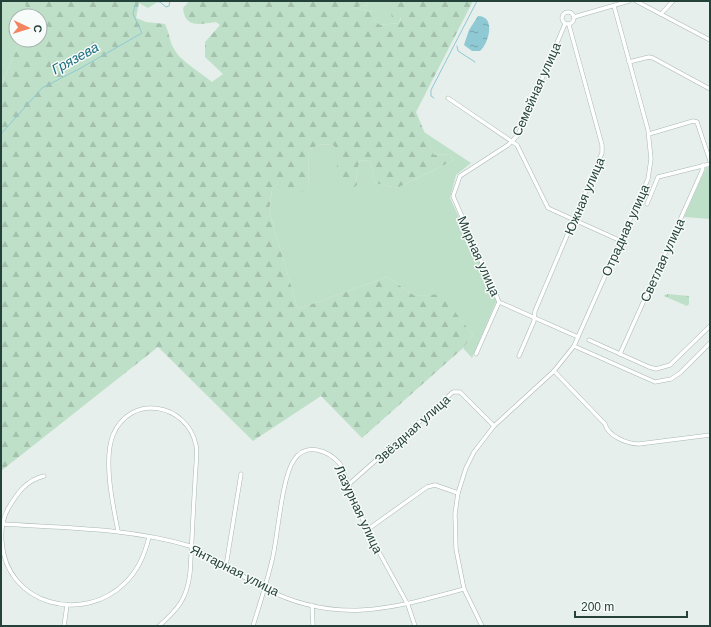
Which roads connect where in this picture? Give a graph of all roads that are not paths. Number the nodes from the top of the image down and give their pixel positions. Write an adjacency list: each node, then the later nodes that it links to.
1 (629, 1): 4 (street)
2 (636, 1): 5 (street)
3 (673, 1): 5 (street)
4 (614, 6): 6 (street); 9 (street, Отрадная улица)
5 (661, 14): 8 (street)
6 (574, 16): 7 (street); 7 (street)
7 (567, 24): 13 (street, Семейная улица); 18 (street, Южная улица)
8 (710, 40)
9 (629, 62): 10 (street); 12 (street, Отрадная улица)
10 (710, 90)
11 (448, 98): 13 (street)
12 (648, 134): 15 (street); 19 (street, Отрадная улица)
13 (513, 141): 14 (street, Семейная улица); 18 (street)
14 (481, 162): 20 (street, Мирная улица)
15 (710, 162): 16 (street)
16 (703, 165): 17 (street); 28 (street, Светлая улица)
17 (647, 204)
18 (574, 220): 19 (street); 21 (street, Южная улица)
19 (621, 241): 23 (street, Отрадная улица)
20 (499, 302): 21 (street, Мирная улица); 27 (street)
21 (534, 317): 23 (street, Мирная улица); 29 (street, Южная улица)
22 (710, 326): 28 (street)
23 (578, 337): 26 (street, Отрадная улица)
24 (589, 340): 28 (street)
25 (710, 343): 26 (street)
26 (574, 346): 30 (street, Отрадная улица)
27 (476, 354)
28 (620, 354)
29 (519, 356)
30 (554, 371): 31 (street, Отрадная улица); 32 (street)
31 (494, 426): 35 (street, Звёздная улица); 36 (street, Отрадная улица)
32 (710, 435)
33 (241, 474): 42 (street)
34 (44, 476): 37 (street)
35 (348, 486): 38 (street, Лазурная улица); 43 (street, Лазурная улица)
36 (458, 493): 38 (street); 44 (street, Отрадная улица)
37 (3, 524): 39 (street, Янтарная улица); 46 (street)
38 (367, 530): 45 (street, Лазурная улица)
39 (118, 531): 40 (street, Янтарная улица); 41 (street)
40 (149, 537): 41 (street, Янтарная улица); 46 (street)
41 (192, 547): 42 (street, Янтарная улица); 49 (street)
42 (226, 566): 43 (street, Янтарная улица)
43 (264, 588): 47 (street, Янтарная улица); 50 (street, Лазурная улица)
44 (464, 589): 45 (street, Янтарная улица); 53 (street, Отрадная улица)
45 (408, 604): 47 (street, Янтарная улица); 52 (street, Лазурная улица)
46 (66, 605): 48 (street)
47 (312, 605): 51 (street)
48 (64, 626)
49 (159, 626)
50 (253, 626)
51 (313, 626)
52 (415, 626)
53 (482, 626)

